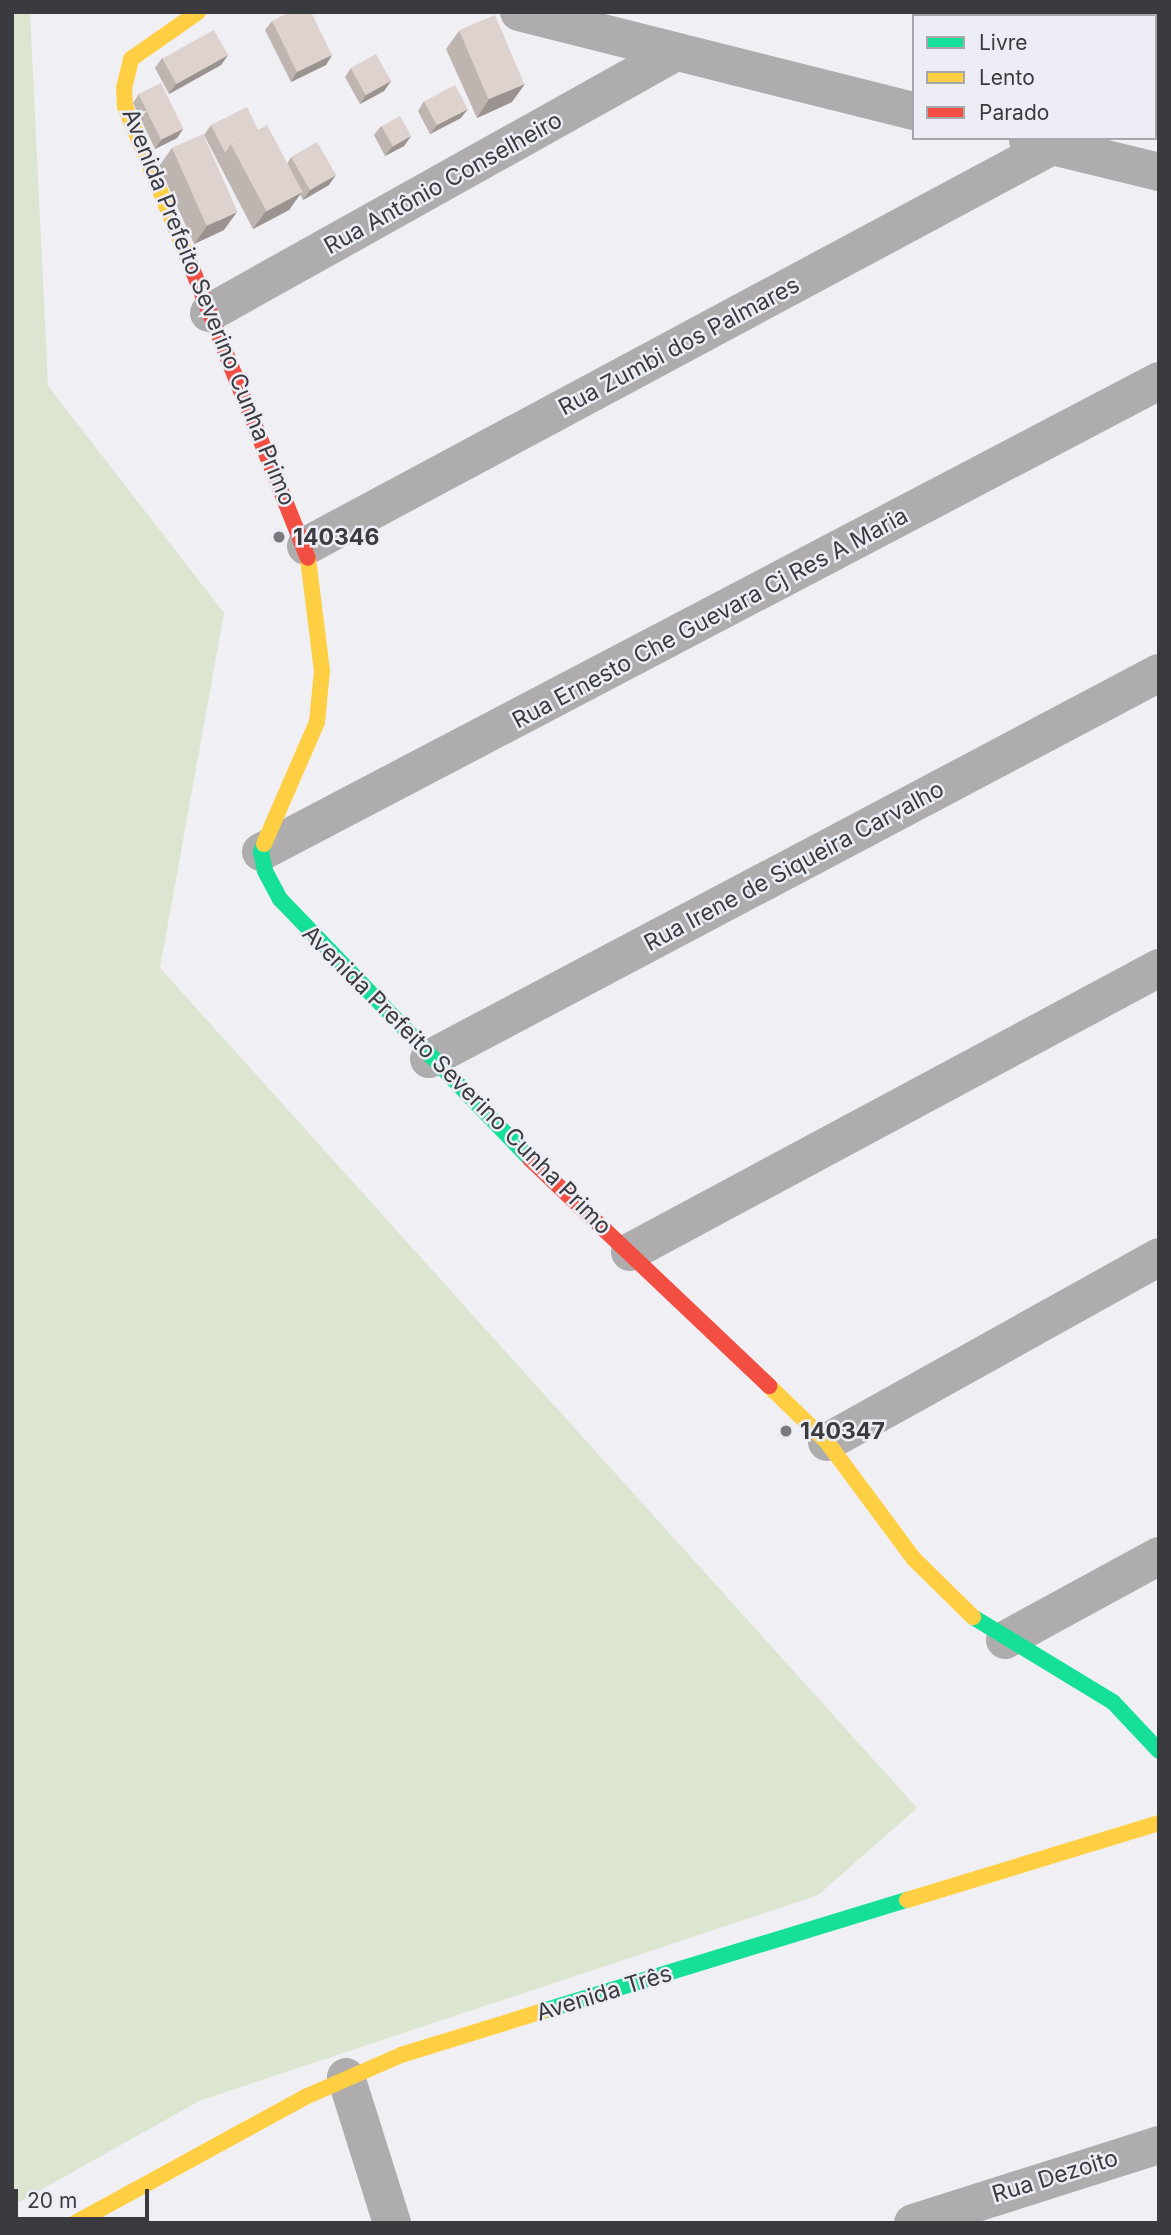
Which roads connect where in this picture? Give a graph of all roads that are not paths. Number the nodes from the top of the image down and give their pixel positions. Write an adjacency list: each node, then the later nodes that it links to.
1 (198, 12): 7 (street, Avenida Prefeito Severino Cunha Primo)
2 (519, 12): 3 (street)
3 (676, 52): 4 (street); 7 (street, Rua Antônio Conselheiro)
4 (912, 111)
5 (1037, 142): 6 (street); 9 (street, Rua Zumbi dos Palmares)
6 (1159, 172)
7 (209, 313): 9 (street, Avenida Prefeito Severino Cunha Primo)
8 (1159, 381): 11 (street, Rua Ernesto Che Guevara Cj Res A Maria)
9 (306, 545): 11 (street, Avenida Prefeito Severino Cunha Primo)
10 (1159, 673): 13 (street, Rua Irene de Siqueira Carvalho)
11 (261, 852): 13 (street, Avenida Prefeito Severino Cunha Primo)
12 (1159, 968): 14 (street)
13 (429, 1059): 14 (street, Avenida Prefeito Severino Cunha Primo)
14 (630, 1252): 16 (street, Avenida Prefeito Severino Cunha Primo)
15 (1159, 1257): 16 (street)
16 (827, 1442): 18 (street, Avenida Prefeito Severino Cunha Primo)
17 (1159, 1556): 18 (street)
18 (1005, 1640): 19 (street, Avenida Prefeito Severino Cunha Primo)
19 (1159, 1751)
20 (1159, 1823): 21 (street, Avenida Três)
21 (346, 2077): 23 (street, Avenida Três); 24 (street)
22 (1159, 2145): 25 (street, Rua Dezoito)
23 (75, 2223)
24 (392, 2223)
25 (913, 2223)

